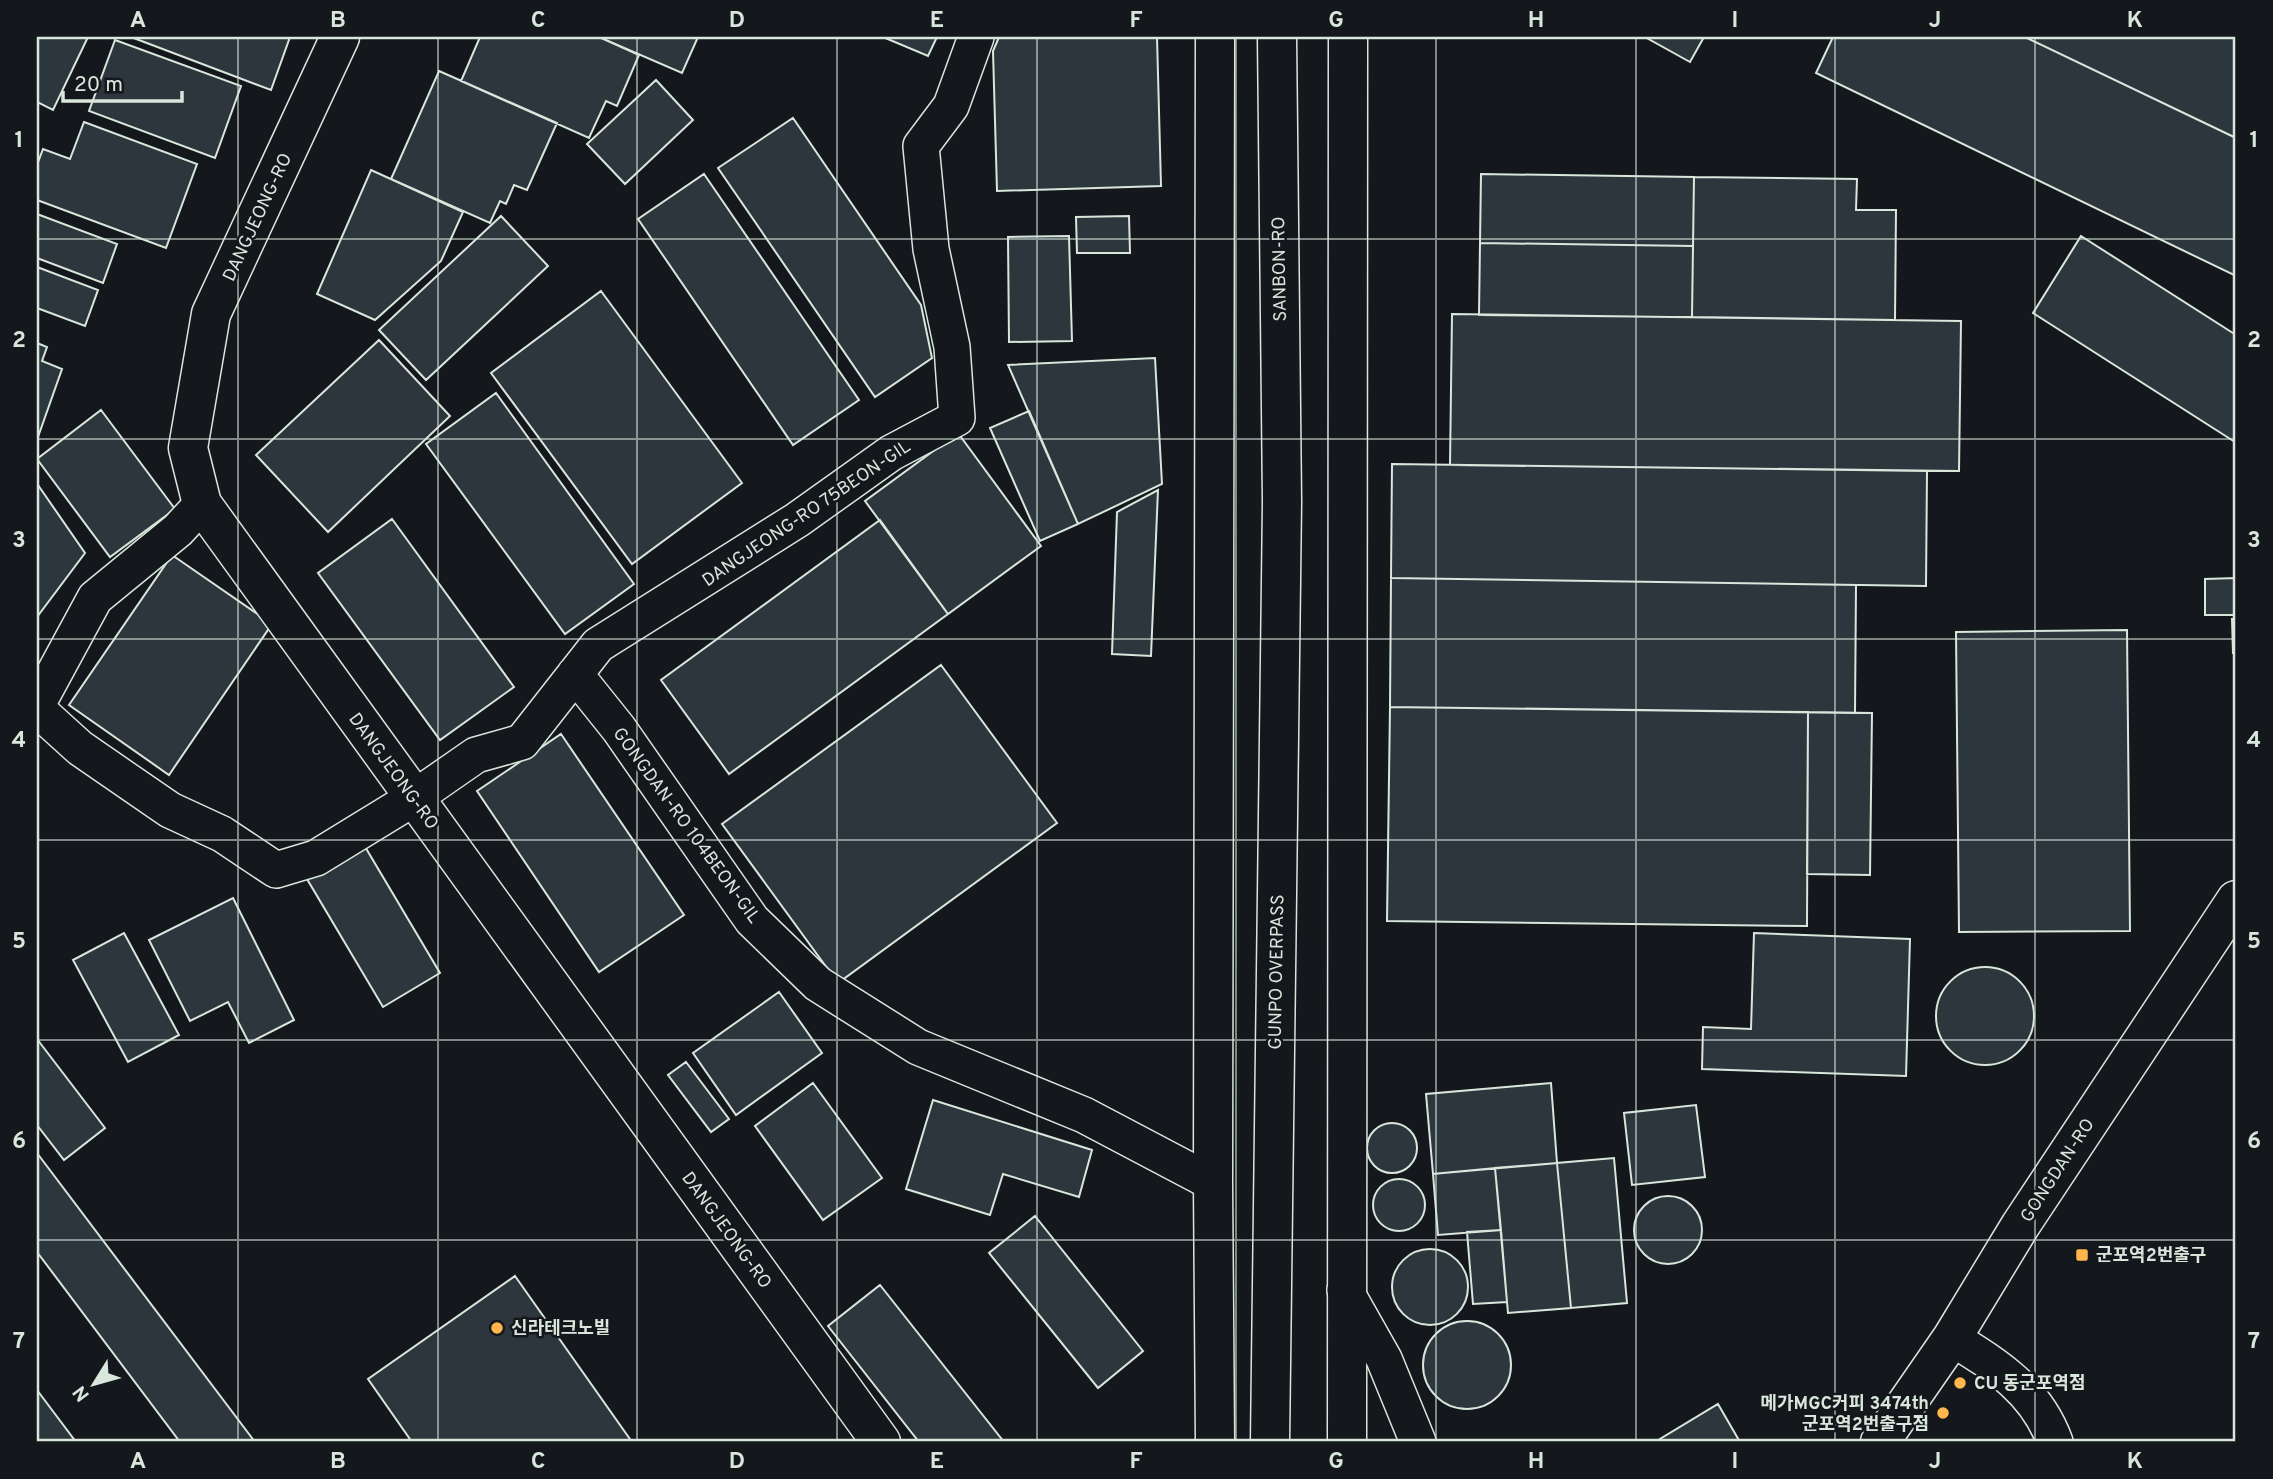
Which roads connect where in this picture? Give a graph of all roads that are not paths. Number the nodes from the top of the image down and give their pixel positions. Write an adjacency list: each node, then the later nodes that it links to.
1 (341, 37): 7 (street, DANGJEONG-RO)
2 (976, 37): 8 (street, DANGJEONG-RO 75BEON-GIL)
3 (1214, 37): 12 (street)
4 (1277, 37): 6 (street, SANBON-RO)
5 (1348, 37): 13 (street)
6 (1282, 502): 17 (street, GUNPO OVERPASS)
7 (202, 504): 9 (street); 10 (street, DANGJEONG-RO)
8 (575, 674): 10 (street, DANGJEONG-RO 75BEON-GIL); 12 (street, GONGDAN-RO 104BEON-GIL)
9 (37, 707): 10 (street, DANGJEONG-RO 75BEON-GIL)
10 (414, 798): 15 (street, DANGJEONG-RO)
11 (2236, 900): 14 (street, GONGDAN-RO)
12 (1213, 1183): 16 (street)
13 (1346, 1290): 18 (street); 19 (street)
14 (1952, 1338): 20 (street, GONGDAN-RO); 21 (street)
15 (881, 1442)
16 (1215, 1442)
17 (1270, 1442)
18 (1347, 1442)
19 (1418, 1442)
20 (1880, 1442)
21 (2055, 1442)

